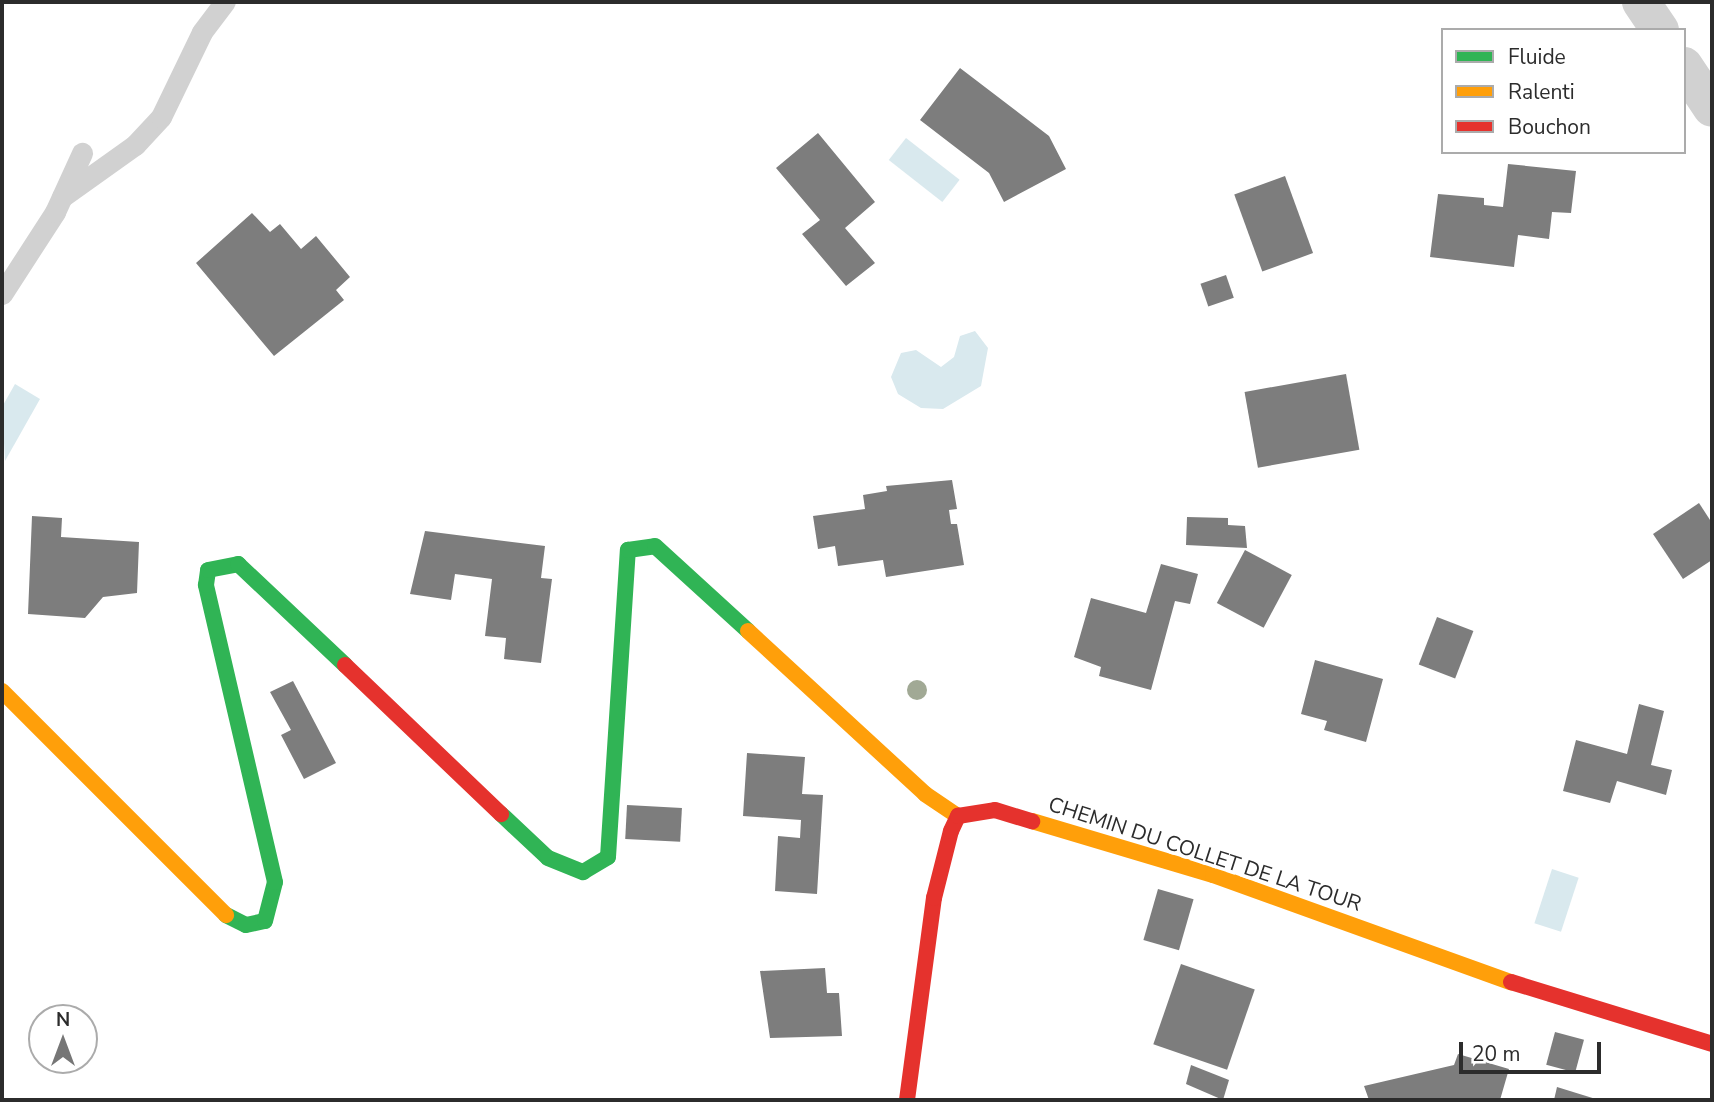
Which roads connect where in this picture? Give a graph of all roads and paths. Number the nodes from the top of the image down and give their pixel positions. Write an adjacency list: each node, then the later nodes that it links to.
1 (225, 2): 7 (lane)
2 (1641, 2): 3 (street)
3 (1659, 28)
4 (1686, 69): 5 (street)
5 (1712, 108)
6 (82, 153): 7 (lane)
7 (62, 197): 8 (lane)
8 (2, 294)
9 (2, 691): 10 (street)
10 (958, 816): 11 (street, CHEMIN DU COLLET DE LA TOUR); 12 (street)
11 (1712, 1044)
12 (907, 1100)

